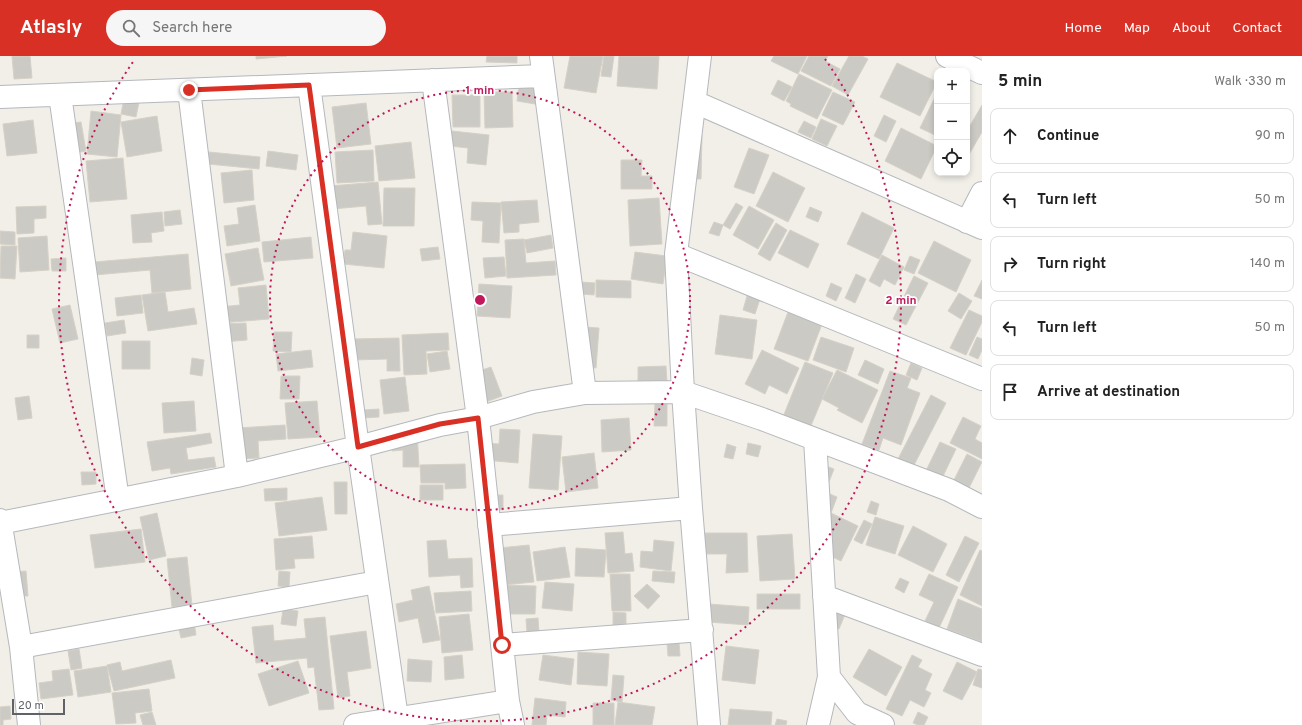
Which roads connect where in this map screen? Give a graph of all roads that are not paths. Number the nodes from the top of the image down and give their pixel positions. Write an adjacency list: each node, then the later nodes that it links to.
1 (700, 56): 10 (street)
2 (947, 56): 4 (street)
3 (542, 66): 5 (street); 16 (street)
4 (982, 73)
5 (433, 80): 6 (street); 17 (street)
6 (309, 85): 7 (street); 19 (street)
7 (189, 90): 8 (street); 20 (street)
8 (60, 95): 9 (street); 21 (street)
9 (0, 97)
10 (695, 102): 12 (street); 13 (street)
11 (982, 192): 12 (street)
12 (974, 225)
13 (676, 254): 14 (street); 15 (street)
14 (982, 379)
15 (683, 392): 16 (street); 18 (street); 23 (street)
16 (585, 393): 17 (street)
17 (478, 418): 19 (street); 25 (street)
18 (815, 439): 22 (street); 27 (street)
19 (358, 447): 20 (street); 26 (street)
20 (237, 476): 21 (street)
21 (118, 500): 24 (street)
22 (982, 507)
23 (691, 508): 25 (street); 28 (street)
24 (0, 522): 30 (street)
25 (489, 525): 29 (street)
26 (377, 582): 30 (street); 34 (street)
27 (824, 596): 31 (street); 32 (street)
28 (702, 630): 29 (street); 38 (street)
29 (502, 645): 33 (street)
30 (20, 647): 35 (street)
31 (982, 655)
32 (829, 678): 39 (street); 40 (street)
33 (508, 701): 34 (street); 37 (street)
34 (398, 722): 36 (street)
35 (29, 725)
36 (355, 725)
37 (513, 725)
38 (710, 725)
39 (818, 725)
40 (883, 725)

